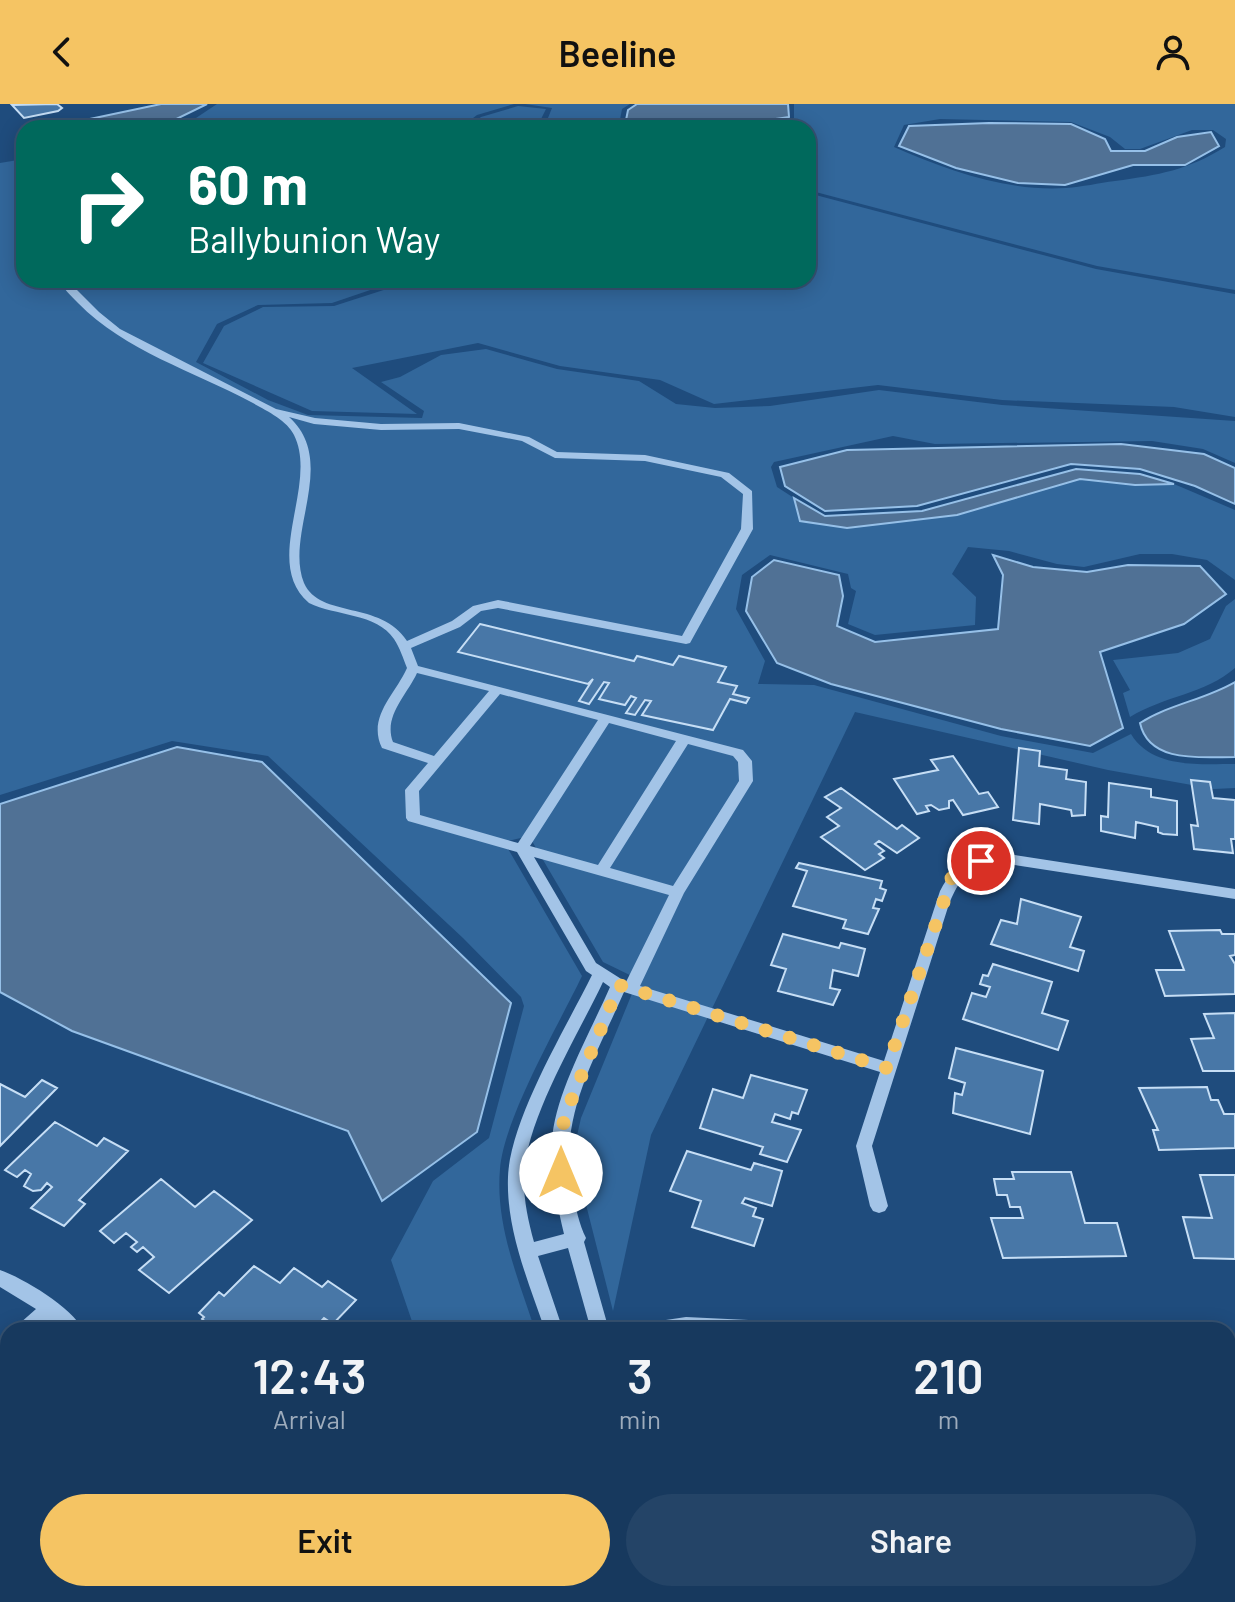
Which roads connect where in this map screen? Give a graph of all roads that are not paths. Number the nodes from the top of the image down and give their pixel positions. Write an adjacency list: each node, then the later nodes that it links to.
1 (71, 288): 2 (street)
2 (272, 409): 3 (street); 3 (street)
3 (404, 647): 4 (street)
4 (413, 668): 5 (street); 8 (street)
5 (497, 689): 6 (street); 8 (street)
6 (606, 718): 7 (street); 9 (street)
7 (684, 739): 10 (street); 11 (street)
8 (436, 761): 9 (street)
9 (522, 848): 10 (street); 13 (street)
10 (602, 870): 11 (street)
11 (677, 892): 14 (street)
12 (1235, 894): 15 (street)
13 (599, 975): 14 (street); 18 (street)
14 (625, 987): 15 (street); 17 (street)
15 (887, 1068): 16 (street)
16 (879, 1206)
17 (577, 1238): 18 (street); 24 (street)
18 (528, 1251): 23 (street)
19 (0, 1278): 20 (street)
20 (50, 1308): 21 (street); 22 (street)
21 (34, 1322)
22 (65, 1322)
23 (551, 1322)
24 (598, 1322)

